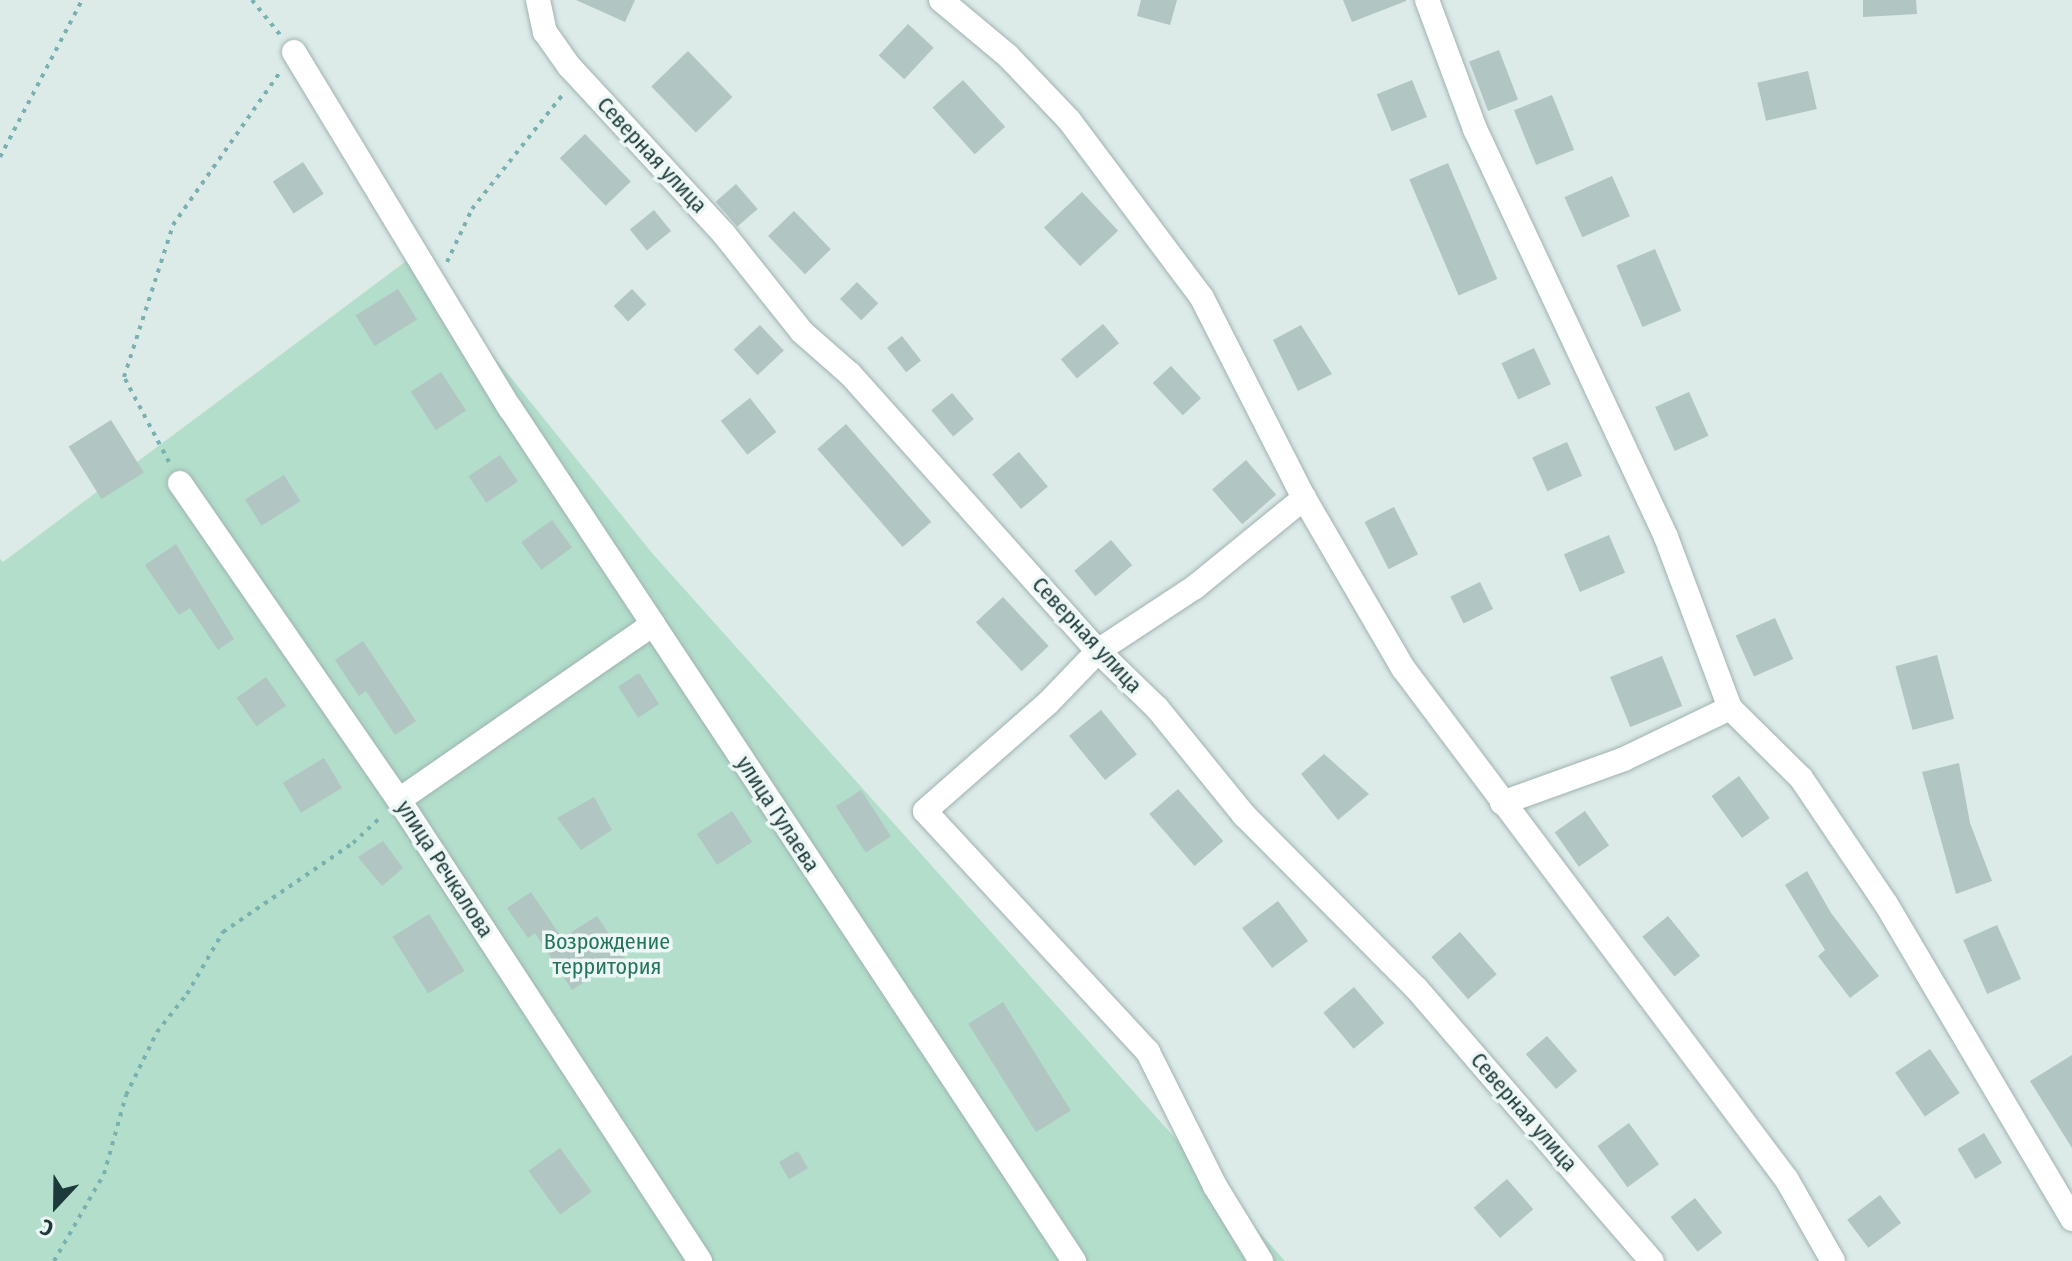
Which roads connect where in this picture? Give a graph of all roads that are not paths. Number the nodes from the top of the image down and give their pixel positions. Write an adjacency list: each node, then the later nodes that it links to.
1 (538, 0): 8 (street, Северная улица)
2 (941, 0): 6 (street)
3 (1427, 0): 9 (street)
4 (294, 52): 7 (street, улица Гулаева)
5 (180, 483): 10 (street, улица Речкалова)
6 (1304, 498): 8 (street); 11 (street)
7 (653, 624): 10 (street); 14 (street, улица Гулаева)
8 (1098, 651): 15 (street); 16 (street, Северная улица)
9 (1730, 708): 11 (street); 12 (street)
10 (399, 800): 13 (street, улица Речкалова)
11 (1502, 803): 17 (street)
12 (2072, 1219)
13 (700, 1261)
14 (1074, 1261)
15 (1261, 1261)
16 (1652, 1261)
17 (1833, 1261)

